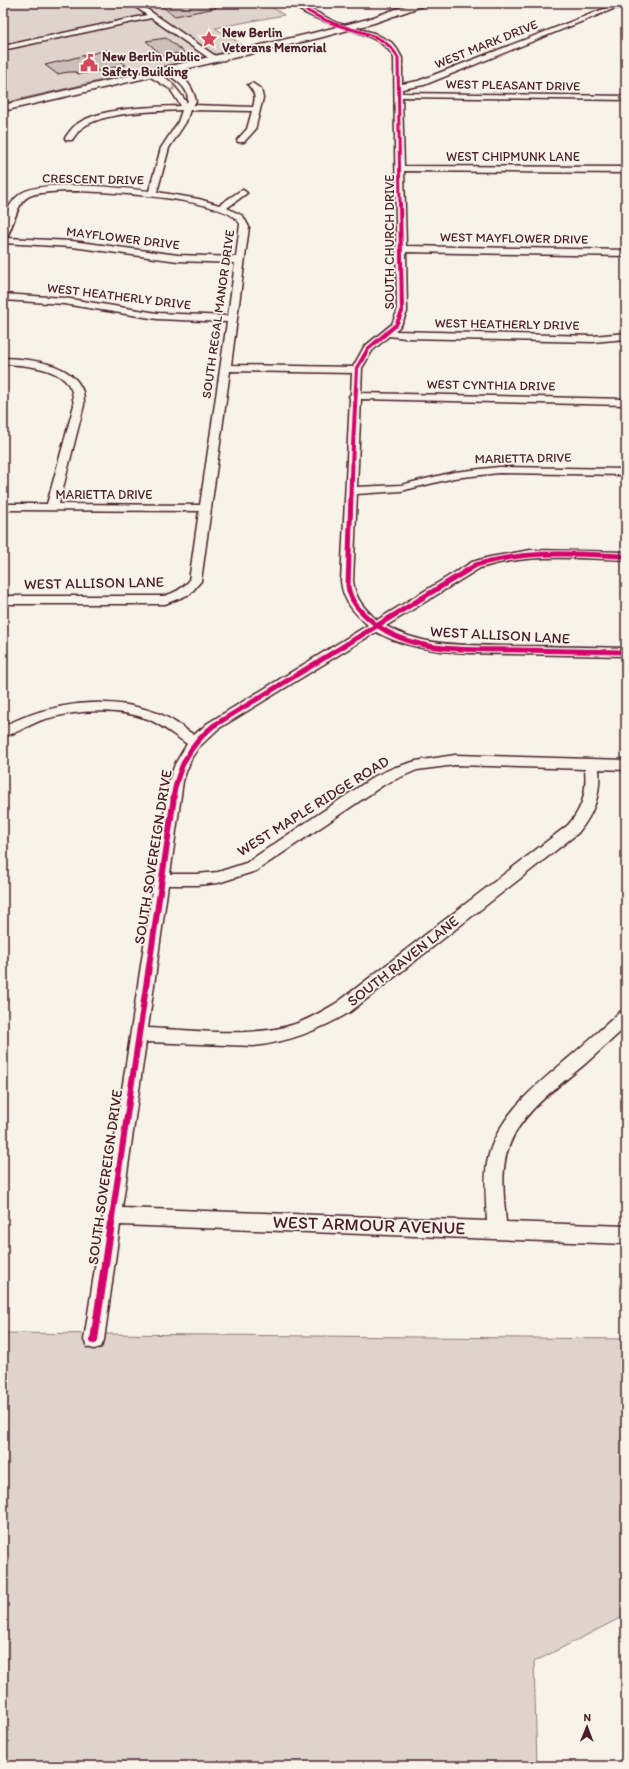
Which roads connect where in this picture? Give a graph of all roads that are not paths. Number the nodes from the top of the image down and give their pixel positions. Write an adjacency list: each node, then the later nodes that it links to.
1 (133, 3): 5 (street)
2 (294, 3): 6 (street, SOUTH CHURCH DRIVE)
3 (422, 3): 6 (main road)
4 (626, 4): 12 (street, WEST MARK DRIVE)
5 (153, 16): 7 (street); 8 (street)
6 (349, 28): 8 (main road); 12 (street, SOUTH CHURCH DRIVE)
7 (3, 48)
8 (216, 59): 9 (main road)
9 (167, 70): 10 (main road); 15 (street)
10 (152, 74): 14 (main road); 15 (street, one-way to 15)
11 (252, 85): 16 (street)
12 (399, 91): 13 (street, WEST PLEASANT DRIVE); 19 (street, SOUTH CHURCH DRIVE)
13 (626, 98)
14 (4, 106)
15 (187, 107): 16 (street); 17 (street); 21 (street)
16 (256, 109): 18 (street)
17 (69, 138)
18 (241, 140)
19 (400, 168): 20 (street, WEST CHIPMUNK LANE); 28 (street, SOUTH CHURCH DRIVE)
20 (626, 170)
21 (153, 193): 24 (street, CRESCENT DRIVE); 25 (street, SOUTH REGAL MANOR DRIVE)
22 (242, 193): 25 (street)
23 (3, 206): 24 (street)
24 (15, 206): 26 (street)
25 (221, 208): 30 (street, SOUTH REGAL MANOR DRIVE)
26 (3, 237)
27 (3, 240): 30 (street, MAYFLOWER DRIVE)
28 (401, 249): 29 (street, WEST MAYFLOWER DRIVE); 33 (street, SOUTH CHURCH DRIVE)
29 (626, 253)
30 (240, 260): 32 (street, SOUTH REGAL MANOR DRIVE)
31 (3, 297): 32 (street, WEST HEATHERLY DRIVE)
32 (232, 319): 36 (street, SOUTH REGAL MANOR DRIVE)
33 (386, 333): 34 (street, WEST HEATHERLY DRIVE); 37 (street, SOUTH CHURCH DRIVE)
34 (626, 336)
35 (3, 361): 43 (street)
36 (225, 368): 37 (street); 44 (street, SOUTH REGAL MANOR DRIVE)
37 (356, 370): 38 (street, SOUTH CHURCH DRIVE)
38 (354, 396): 39 (street, WEST CYNTHIA DRIVE); 41 (street, SOUTH CHURCH DRIVE)
39 (626, 402)
40 (626, 472): 41 (street, MARIETTA DRIVE)
41 (351, 491): 48 (street, SOUTH CHURCH DRIVE)
42 (3, 507): 43 (street, MARIETTA DRIVE)
43 (52, 507): 44 (street, MARIETTA DRIVE)
44 (206, 508): 46 (street, SOUTH REGAL MANOR DRIVE)
45 (626, 556): 48 (street, SOUTH SOVEREIGN DRIVE)
46 (183, 593): 47 (street, WEST ALLISON LANE)
47 (3, 600)
48 (377, 626): 49 (street, WEST ALLISON LANE); 51 (street, SOUTH SOVEREIGN DRIVE)
49 (626, 652)
50 (3, 732): 51 (street)
51 (194, 742): 54 (street, SOUTH SOVEREIGN DRIVE)
52 (592, 764): 53 (street, WEST MAPLE RIDGE ROAD); 54 (street, WEST MAPLE RIDGE ROAD); 56 (street, SOUTH RAVEN LANE)
53 (626, 765)
54 (162, 879): 56 (street, SOUTH SOVEREIGN DRIVE)
55 (626, 1018): 58 (street)
56 (139, 1035): 57 (street, SOUTH SOVEREIGN DRIVE)
57 (112, 1216): 58 (street, WEST ARMOUR AVENUE); 60 (street, SOUTH SOVEREIGN DRIVE)
58 (497, 1230): 59 (street, WEST ARMOUR AVENUE)
59 (626, 1235)
60 (94, 1340)

